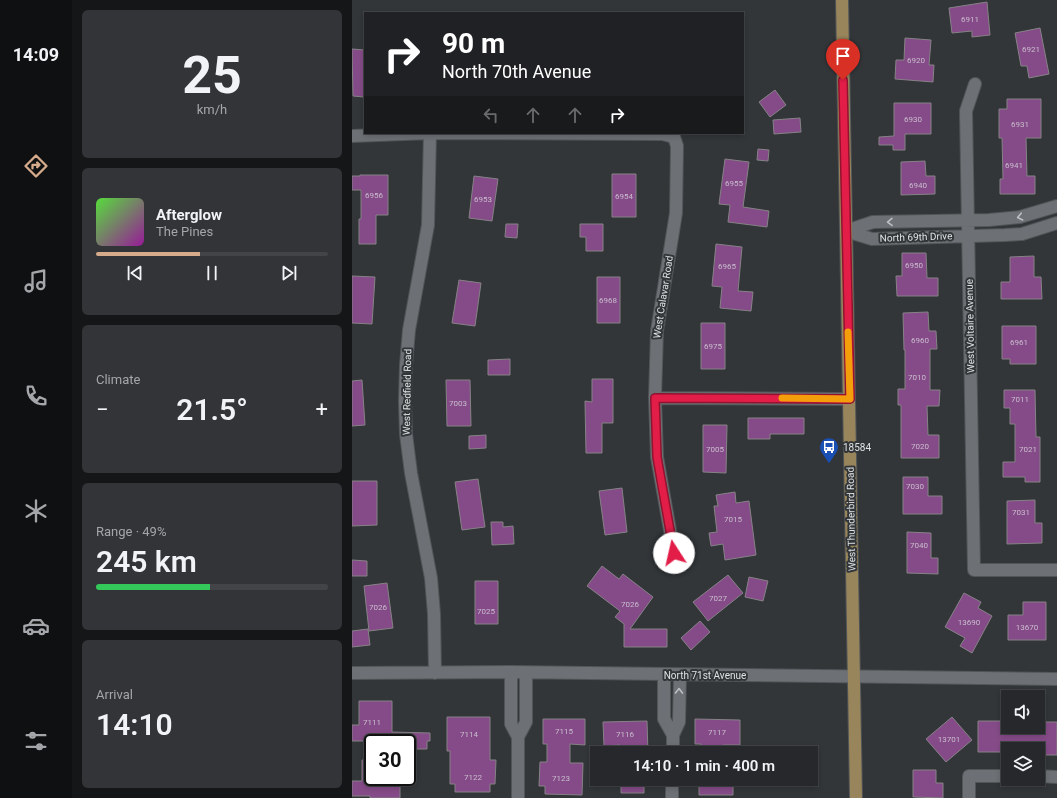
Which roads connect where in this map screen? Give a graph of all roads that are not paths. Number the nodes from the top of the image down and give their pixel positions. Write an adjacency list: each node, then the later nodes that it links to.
1 (842, 0): 8 (main road, West Thunderbird Road)
2 (975, 84): 6 (street, West Voltaire Avenue)
3 (430, 134): 4 (street); 10 (street, West Calavar Road); 16 (street, West Redfield Road)
4 (352, 136)
5 (1057, 206): 6 (street, North 69th Drive, one-way to 6)
6 (968, 220): 8 (street, North 69th Drive, one-way to 8); 9 (street, West Voltaire Avenue)
7 (1057, 223): 9 (street, North 69th Drive)
8 (846, 231): 9 (street, North 69th Drive); 11 (main road, West Thunderbird Road)
9 (968, 236): 13 (street, West Voltaire Avenue)
10 (655, 398): 11 (street); 12 (street, West Calavar Road)
11 (850, 399): 20 (main road, West Thunderbird Road)
12 (674, 553)
13 (1057, 570)
14 (511, 672): 16 (street, North 71st Avenue); 17 (street, North 71st Avenue); 22 (street)
15 (352, 673): 16 (street, North 71st Avenue)
16 (435, 673)
17 (526, 673): 18 (street, North 71st Avenue); 23 (street)
18 (664, 674): 19 (street, North 71st Avenue); 24 (street)
19 (680, 675): 20 (street, North 71st Avenue); 25 (street, one-way to 19)
20 (854, 677): 21 (street, North 71st Avenue); 35 (main road, West Thunderbird Road)
21 (1057, 679)
22 (511, 707): 23 (street); 27 (street)
23 (526, 707): 27 (street)
24 (664, 709): 25 (street); 26 (street)
25 (680, 709): 26 (street)
26 (673, 734): 28 (street)
27 (518, 737): 33 (street)
28 (672, 746)
29 (1001, 776): 36 (street)
30 (1045, 776): 31 (street)
31 (1057, 776)
32 (672, 786): 34 (street)
33 (518, 798)
34 (672, 798)
35 (856, 798)
36 (969, 798)

